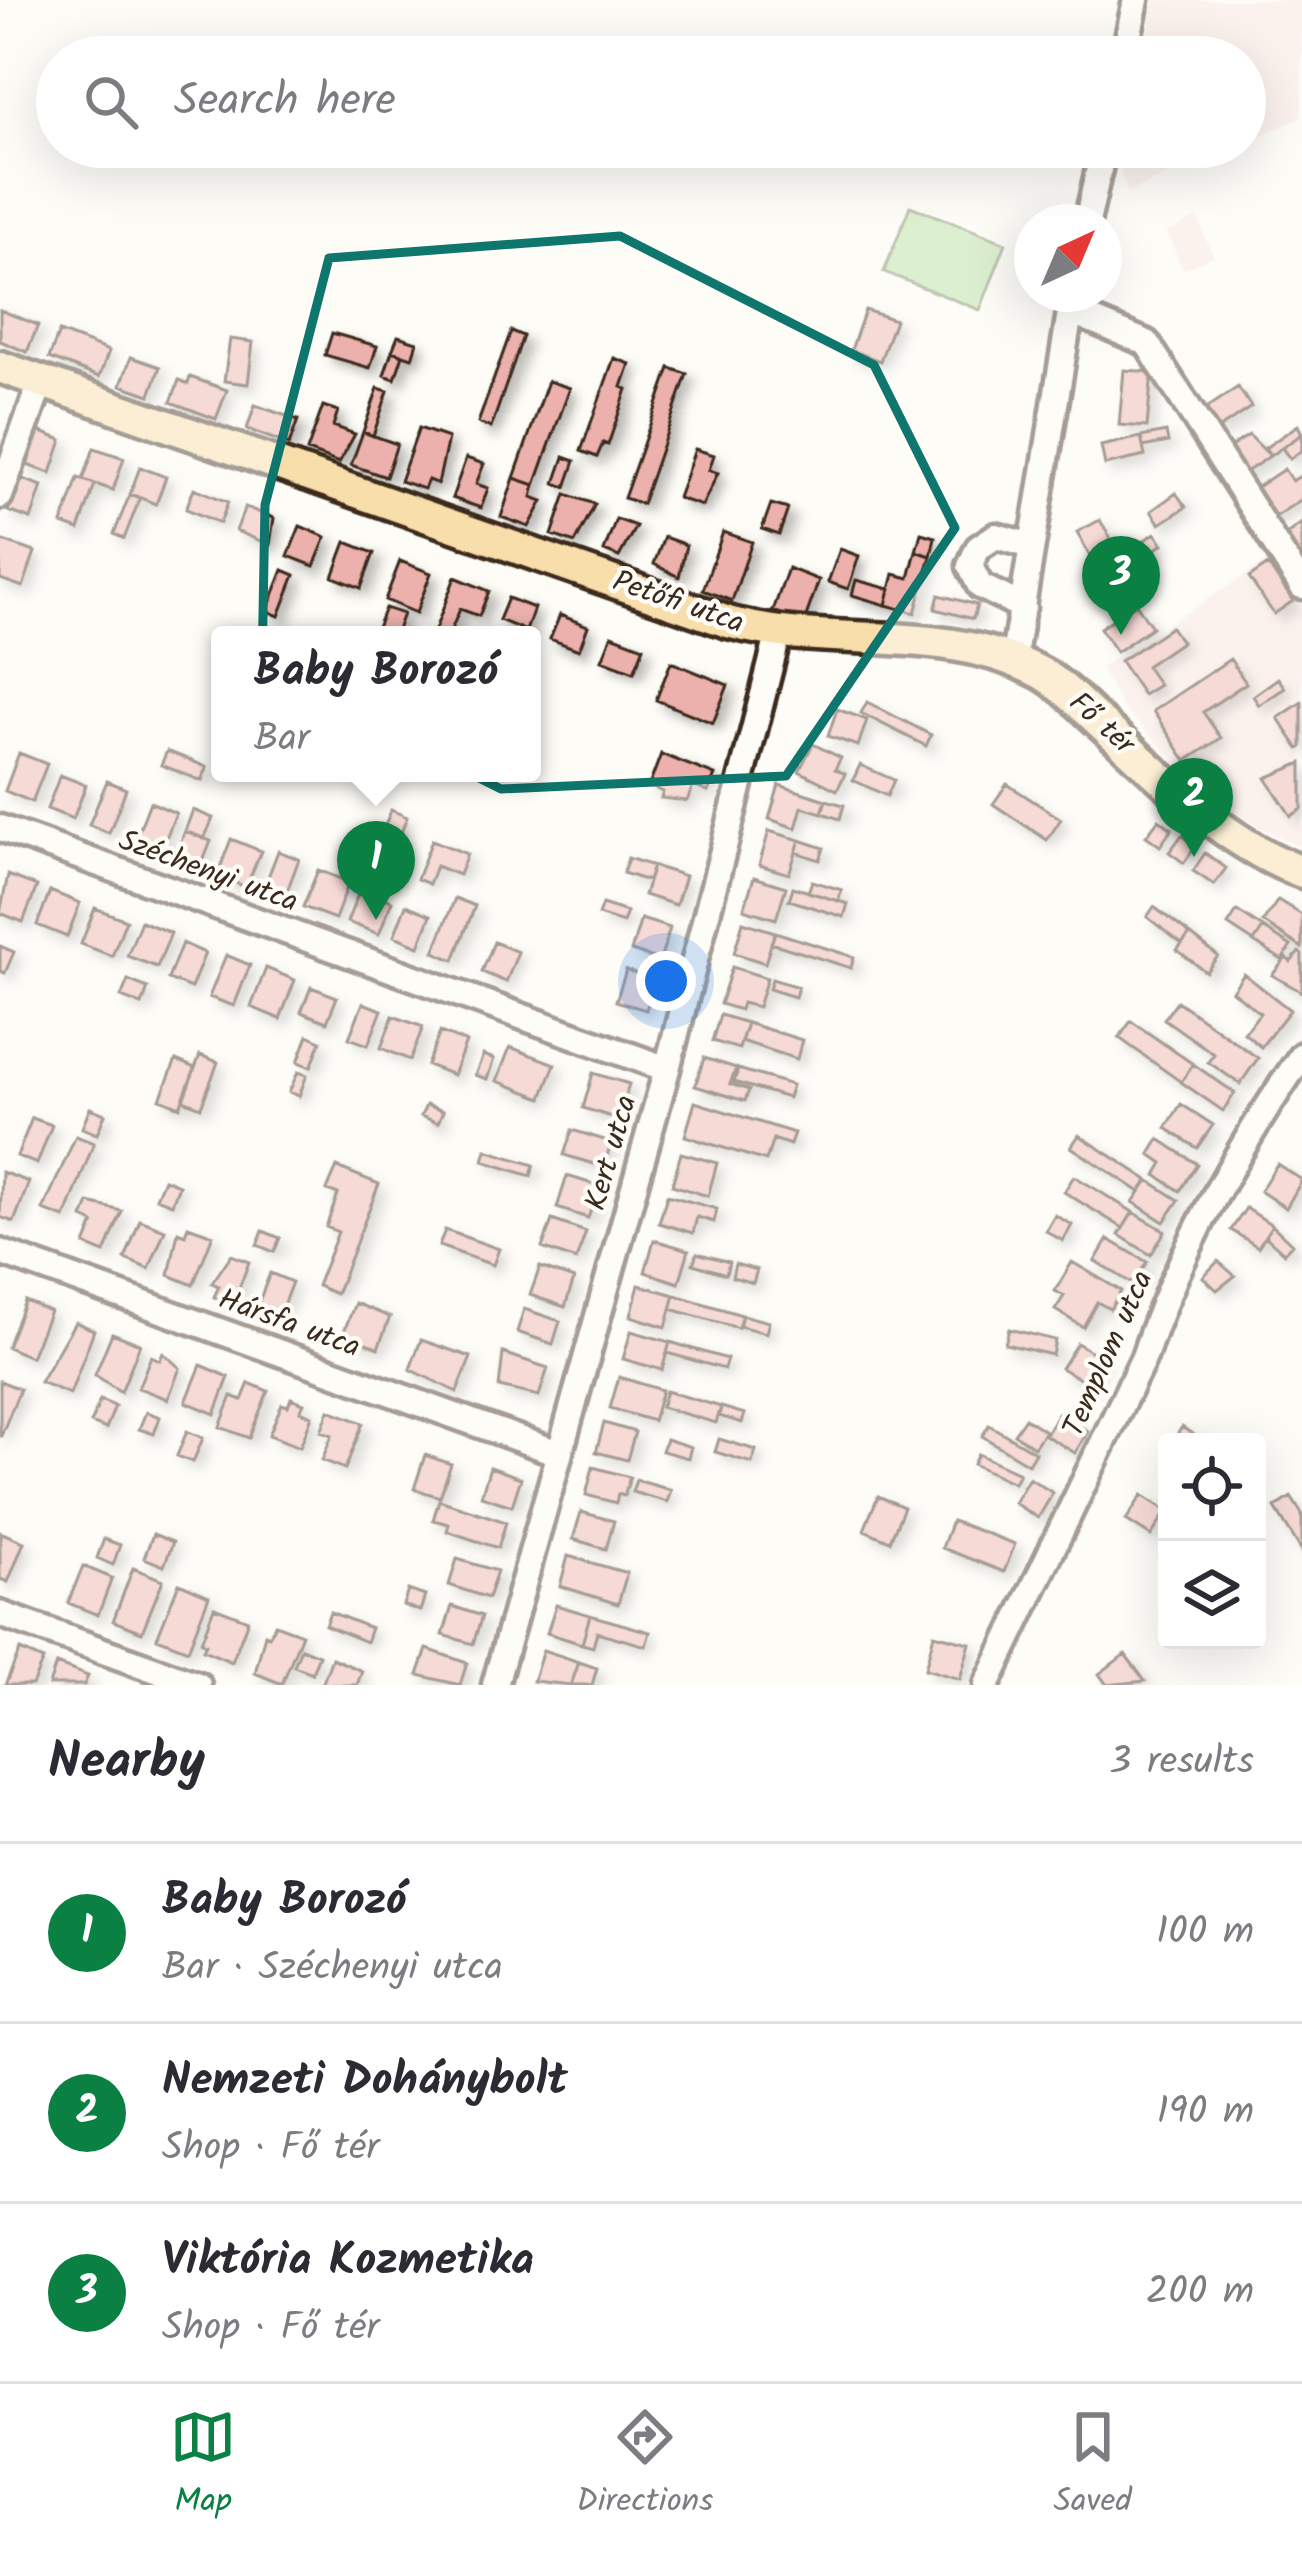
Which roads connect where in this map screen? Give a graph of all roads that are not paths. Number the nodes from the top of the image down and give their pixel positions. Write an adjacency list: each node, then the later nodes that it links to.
1 (1136, 0): 2 (street)
2 (1128, 36)
3 (1099, 168): 4 (street)
4 (1091, 204)
5 (1070, 312): 10 (street)
6 (1090, 312): 11 (street)
7 (0, 368): 8 (main road, Petőfi utca)
8 (41, 382): 9 (street); 13 (main road, Petőfi utca)
9 (0, 496)
10 (1031, 545): 12 (street); 12 (street)
11 (1302, 586)
12 (1023, 607): 14 (street)
13 (778, 636): 14 (main road, Petőfi utca); 18 (street, Kert utca)
14 (1013, 662): 16 (main road, Fő tér)
15 (0, 828): 18 (street, Széchenyi utca)
16 (1302, 872)
17 (1302, 1055): 24 (street, Templom utca)
18 (667, 1069): 20 (street, Kert utca)
19 (0, 1253): 20 (street, Hársfa utca)
20 (558, 1453): 23 (street, Kert utca)
21 (0, 1614): 22 (street)
22 (198, 1685)
23 (494, 1685)
24 (987, 1685)

